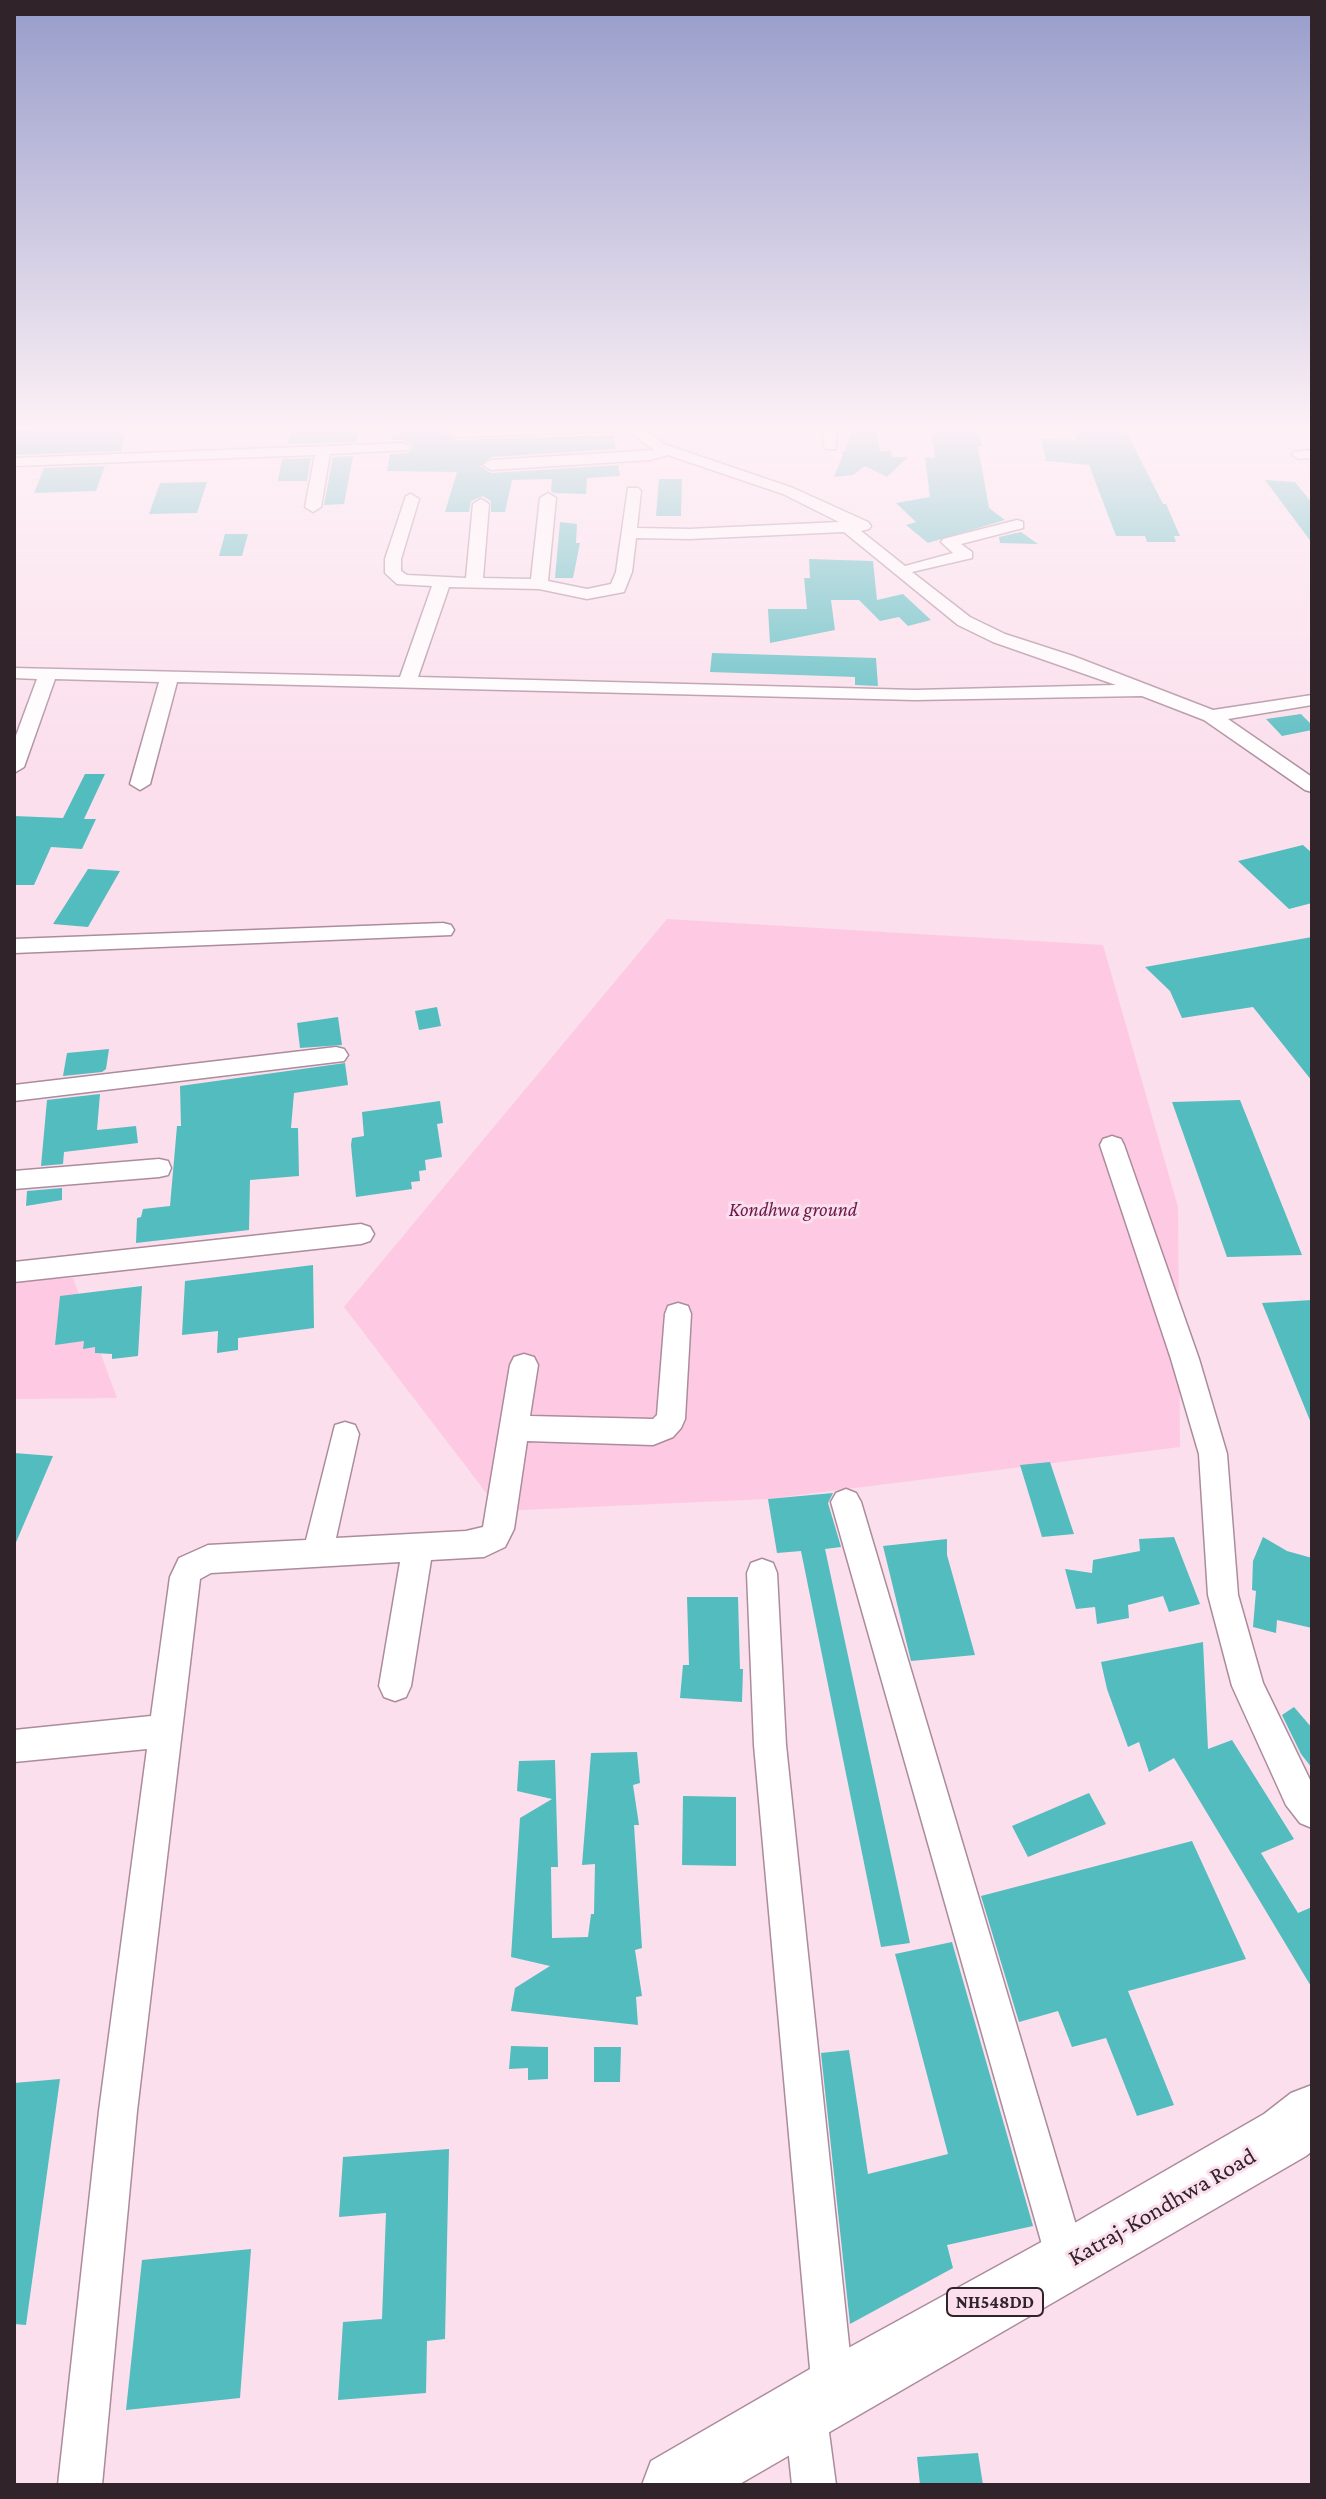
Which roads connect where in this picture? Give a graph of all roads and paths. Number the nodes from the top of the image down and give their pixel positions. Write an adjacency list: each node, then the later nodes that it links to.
1 (398, 544): 9 (street)
2 (477, 544): 10 (street)
3 (543, 544): 11 (street)
4 (627, 544): 11 (street)
5 (875, 544): 12 (street)
6 (879, 544): 8 (street)
7 (951, 544): 8 (street)
8 (912, 567): 12 (street)
9 (442, 582): 10 (street); 16 (street)
10 (474, 583): 11 (street)
11 (539, 584)
12 (1067, 660): 17 (street)
13 (14, 673): 14 (street)
14 (48, 673): 15 (street); 20 (street)
15 (170, 675): 16 (street); 21 (street)
16 (408, 681): 17 (street)
17 (1146, 690): 19 (street)
18 (1312, 700): 19 (street)
19 (1211, 716): 22 (street)
20 (14, 767)
21 (140, 784)
22 (1312, 786)
23 (443, 930): 24 (street)
24 (14, 946)
25 (336, 1055): 26 (street)
26 (14, 1093)
27 (1112, 1145): 43 (street)
28 (159, 1168): 29 (street)
29 (14, 1180)
30 (361, 1234): 31 (street)
31 (14, 1272)
32 (678, 1314): 34 (street)
33 (524, 1365): 34 (street)
34 (515, 1428): 37 (street)
35 (345, 1434): 38 (street)
36 (846, 1502): 45 (street)
37 (418, 1548): 38 (street); 40 (street)
38 (318, 1553): 41 (street)
39 (762, 1573): 46 (street)
40 (395, 1686)
41 (165, 1731): 42 (street); 47 (street)
42 (14, 1746)
43 (1312, 1811)
44 (1312, 2114): 45 (highway, Katraj-Kondhwa Road / NH548DD)
45 (1067, 2262): 46 (highway, Katraj-Kondhwa Road / NH548DD)
46 (819, 2400): 48 (highway, Katraj-Kondhwa Road / NH548DD); 49 (street)
47 (80, 2485)
48 (675, 2485)
49 (814, 2485)

